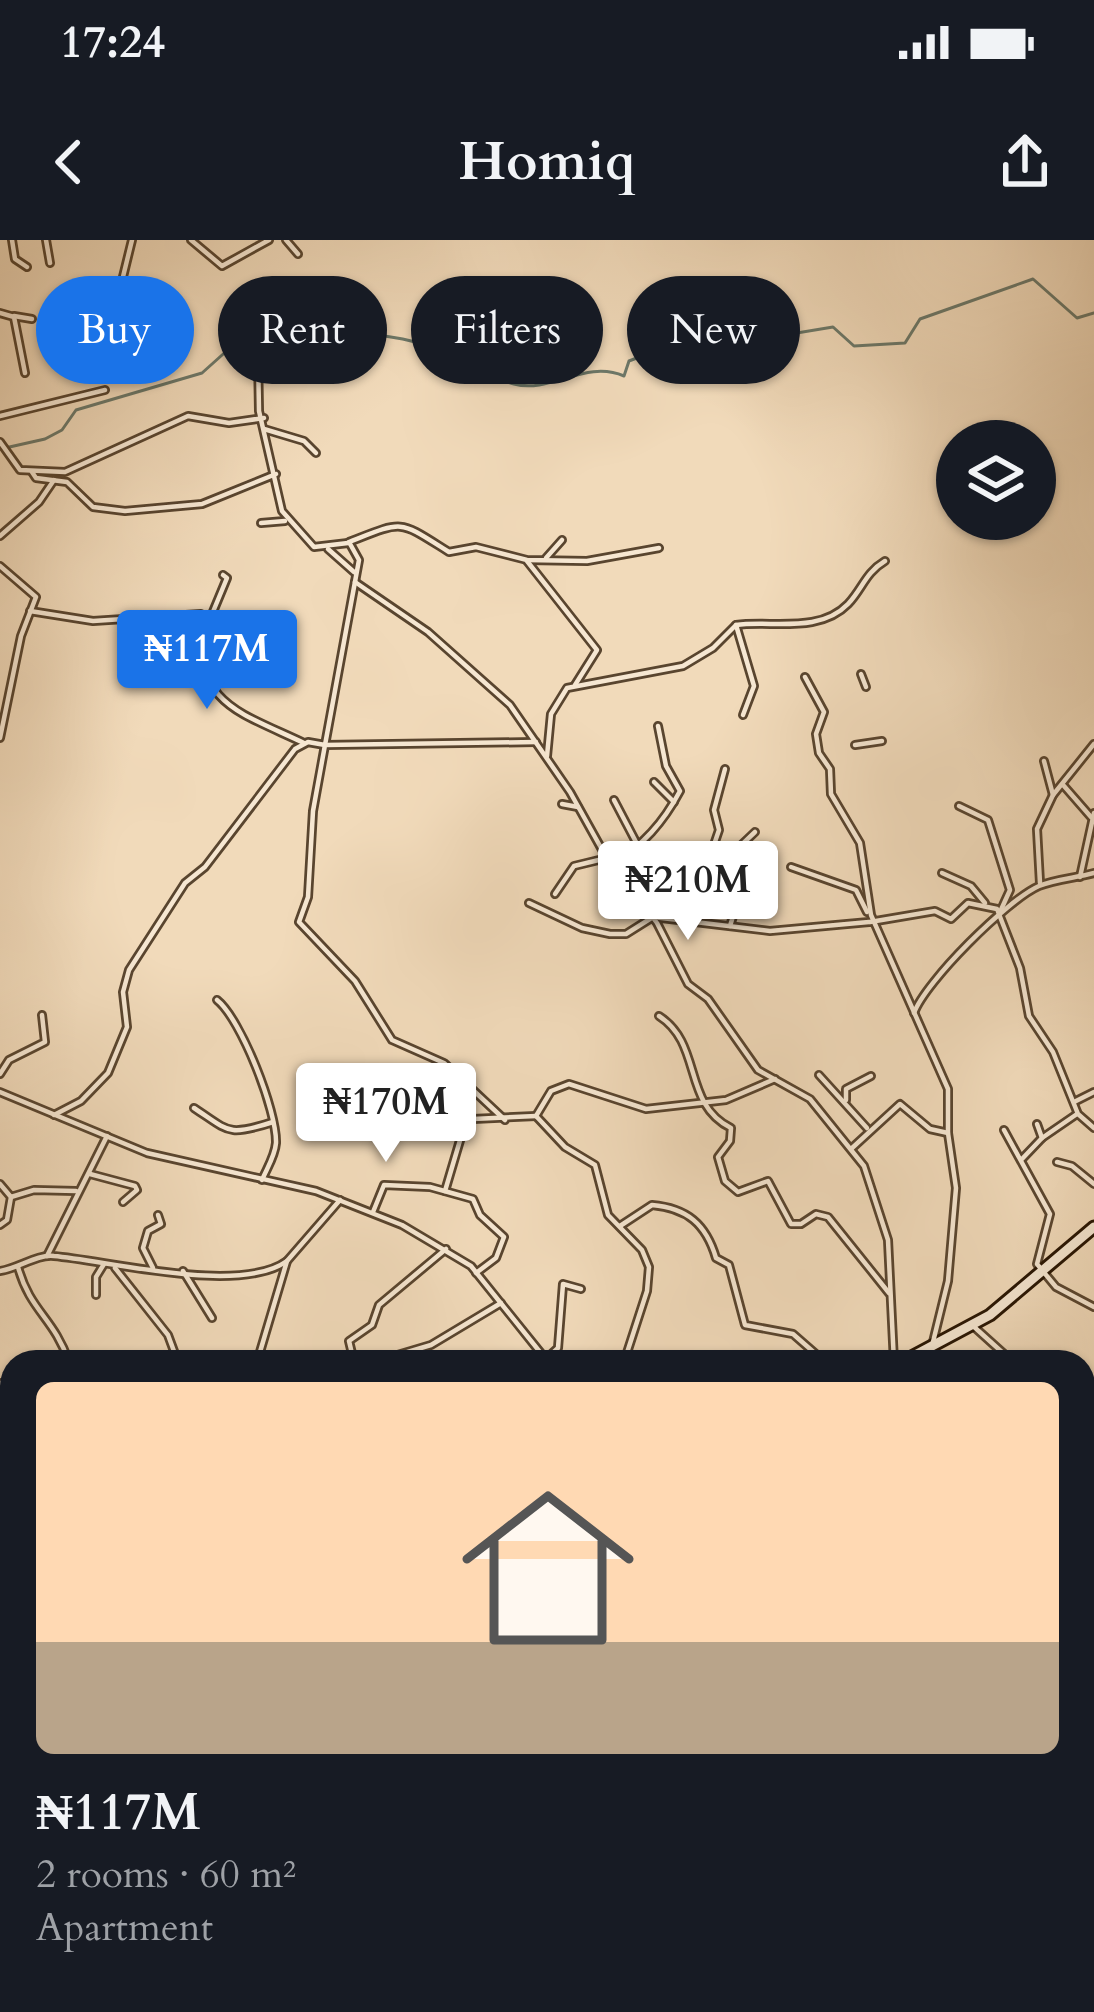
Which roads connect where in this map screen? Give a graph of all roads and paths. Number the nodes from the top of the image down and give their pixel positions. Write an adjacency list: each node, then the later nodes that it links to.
1 (13, 240): 10 (street)
2 (46, 240): 9 (street)
3 (133, 240): 11 (street)
4 (207, 240): 7 (street)
5 (269, 240): 7 (street)
6 (286, 240): 8 (street)
7 (194, 242)
8 (298, 254)
9 (50, 263)
10 (26, 267)
11 (123, 276)
12 (0, 313): 13 (street)
13 (14, 316): 14 (street); 15 (street)
14 (32, 320)
15 (25, 373)
16 (257, 384): 19 (street)
17 (105, 390): 18 (street)
18 (0, 416)
19 (264, 418): 20 (street); 24 (street)
20 (263, 429): 22 (street); 25 (street)
21 (0, 442): 23 (street)
22 (316, 453)
23 (32, 472): 24 (street); 26 (street)
24 (60, 473): 26 (street)
25 (276, 474): 26 (street); 27 (street)
26 (53, 481): 29 (street)
27 (287, 521): 28 (street); 33 (street)
28 (261, 523)
29 (0, 536)
30 (562, 540): 34 (street)
31 (348, 543): 33 (street); 35 (street); 38 (street)
32 (659, 548): 34 (street)
33 (328, 549): 38 (street)
34 (546, 559): 35 (street)
35 (527, 560): 46 (street)
36 (885, 561): 43 (street)
37 (0, 566): 41 (street)
38 (354, 572): 40 (street)
39 (223, 575): 42 (street)
40 (356, 582): 52 (street); 56 (street)
41 (30, 611): 42 (street); 50 (street)
42 (190, 616): 53 (street)
43 (736, 625): 46 (street); 48 (street)
44 (861, 674): 47 (street)
45 (806, 677): 85 (street)
46 (575, 685): 57 (street)
47 (866, 687)
48 (743, 716)
49 (658, 726): 64 (street)
50 (0, 738)
51 (882, 741): 55 (street)
52 (537, 742): 56 (street); 57 (street)
53 (304, 743): 56 (street); 104 (street)
54 (1094, 744): 61 (street)
55 (855, 745)
56 (326, 746): 106 (street)
57 (547, 756): 67 (street)
58 (1045, 761): 62 (street)
59 (725, 770): 71 (street)
60 (654, 782): 64 (street)
61 (1062, 784): 62 (street); 68 (street)
62 (1053, 795): 79 (street)
63 (614, 800): 70 (street)
64 (674, 802): 70 (street)
65 (562, 804): 67 (street)
66 (959, 806): 83 (street)
67 (578, 807): 72 (street)
68 (1092, 816): 78 (street)
69 (755, 832): 71 (street)
70 (639, 845): 72 (street)
71 (712, 852): 86 (street)
72 (610, 861): 77 (street); 80 (street)
73 (634, 863): 77 (street)
74 (791, 867): 85 (street)
75 (1094, 872): 78 (street)
76 (942, 873): 82 (street)
77 (622, 874): 84 (street)
78 (1080, 877): 79 (street)
79 (1036, 887): 83 (street)
80 (555, 894)
81 (529, 903): 84 (street)
82 (985, 903): 83 (street); 85 (street)
83 (1001, 913): 88 (street); 100 (street)
84 (653, 917): 86 (street); 95 (street)
85 (872, 919): 86 (street); 88 (street)
86 (730, 926)
87 (217, 1000): 107 (street)
88 (914, 1013): 112 (street)
89 (42, 1015): 92 (street)
90 (659, 1016): 101 (street)
91 (862, 1072): 96 (street)
92 (0, 1074)
93 (818, 1075): 99 (street)
94 (871, 1076): 96 (street)
95 (775, 1079): 101 (street); 115 (street)
96 (859, 1081): 99 (street)
97 (0, 1092): 104 (street)
98 (1094, 1092): 100 (street)
99 (846, 1100): 110 (street)
100 (1074, 1102): 103 (street)
101 (700, 1103): 105 (street); 145 (street)
102 (194, 1108): 107 (street)
103 (1078, 1114): 109 (street); 114 (street)
104 (54, 1115): 113 (street)
105 (536, 1116): 106 (street); 130 (street)
106 (505, 1120): 123 (street)
107 (273, 1122): 119 (street)
108 (1036, 1124): 114 (street)
109 (1094, 1127)
110 (867, 1130): 112 (street); 115 (street)
111 (1004, 1130): 116 (street)
112 (947, 1132): 150 (street)
113 (107, 1136): 118 (street); 119 (street)
114 (1042, 1138): 116 (street)
115 (851, 1149): 145 (street)
116 (1022, 1159): 141 (street)
117 (1057, 1162): 121 (street)
118 (90, 1174): 122 (street); 126 (street)
119 (262, 1180): 125 (street)
120 (0, 1184): 124 (street)
121 (1094, 1184)
122 (78, 1191): 124 (street); 133 (street)
123 (445, 1191): 127 (street); 142 (street)
124 (11, 1197): 129 (street)
125 (340, 1200): 127 (street); 134 (street)
126 (123, 1202)
127 (373, 1212): 132 (street)
128 (158, 1215): 138 (street)
129 (0, 1226)
130 (620, 1226): 158 (street); 159 (street)
131 (1094, 1227): 141 (main road)
132 (446, 1250): 142 (street); 154 (street)
133 (46, 1256): 135 (street); 137 (street)
134 (287, 1262): 140 (street); 153 (street)
135 (104, 1264): 136 (street); 144 (street)
136 (113, 1266): 138 (street); 152 (street)
137 (18, 1267): 139 (street); 151 (street)
138 (153, 1268): 140 (street)
139 (0, 1271)
140 (183, 1271): 148 (street)
141 (1042, 1271): 147 (street); 149 (main road)
142 (476, 1273): 146 (street)
143 (581, 1289): 157 (street)
144 (96, 1294)
145 (892, 1295): 160 (street)
146 (501, 1303): 155 (street); 156 (street)
147 (1094, 1306)
148 (212, 1318)
149 (972, 1325): 150 (main road); 162 (street)
150 (933, 1347): 161 (main road)
151 (64, 1350)
152 (174, 1350)
153 (261, 1350)
154 (352, 1350)
155 (414, 1350)
156 (539, 1350)
157 (556, 1350)
158 (628, 1350)
159 (811, 1350)
160 (897, 1350)
161 (926, 1350)
162 (1000, 1350)

